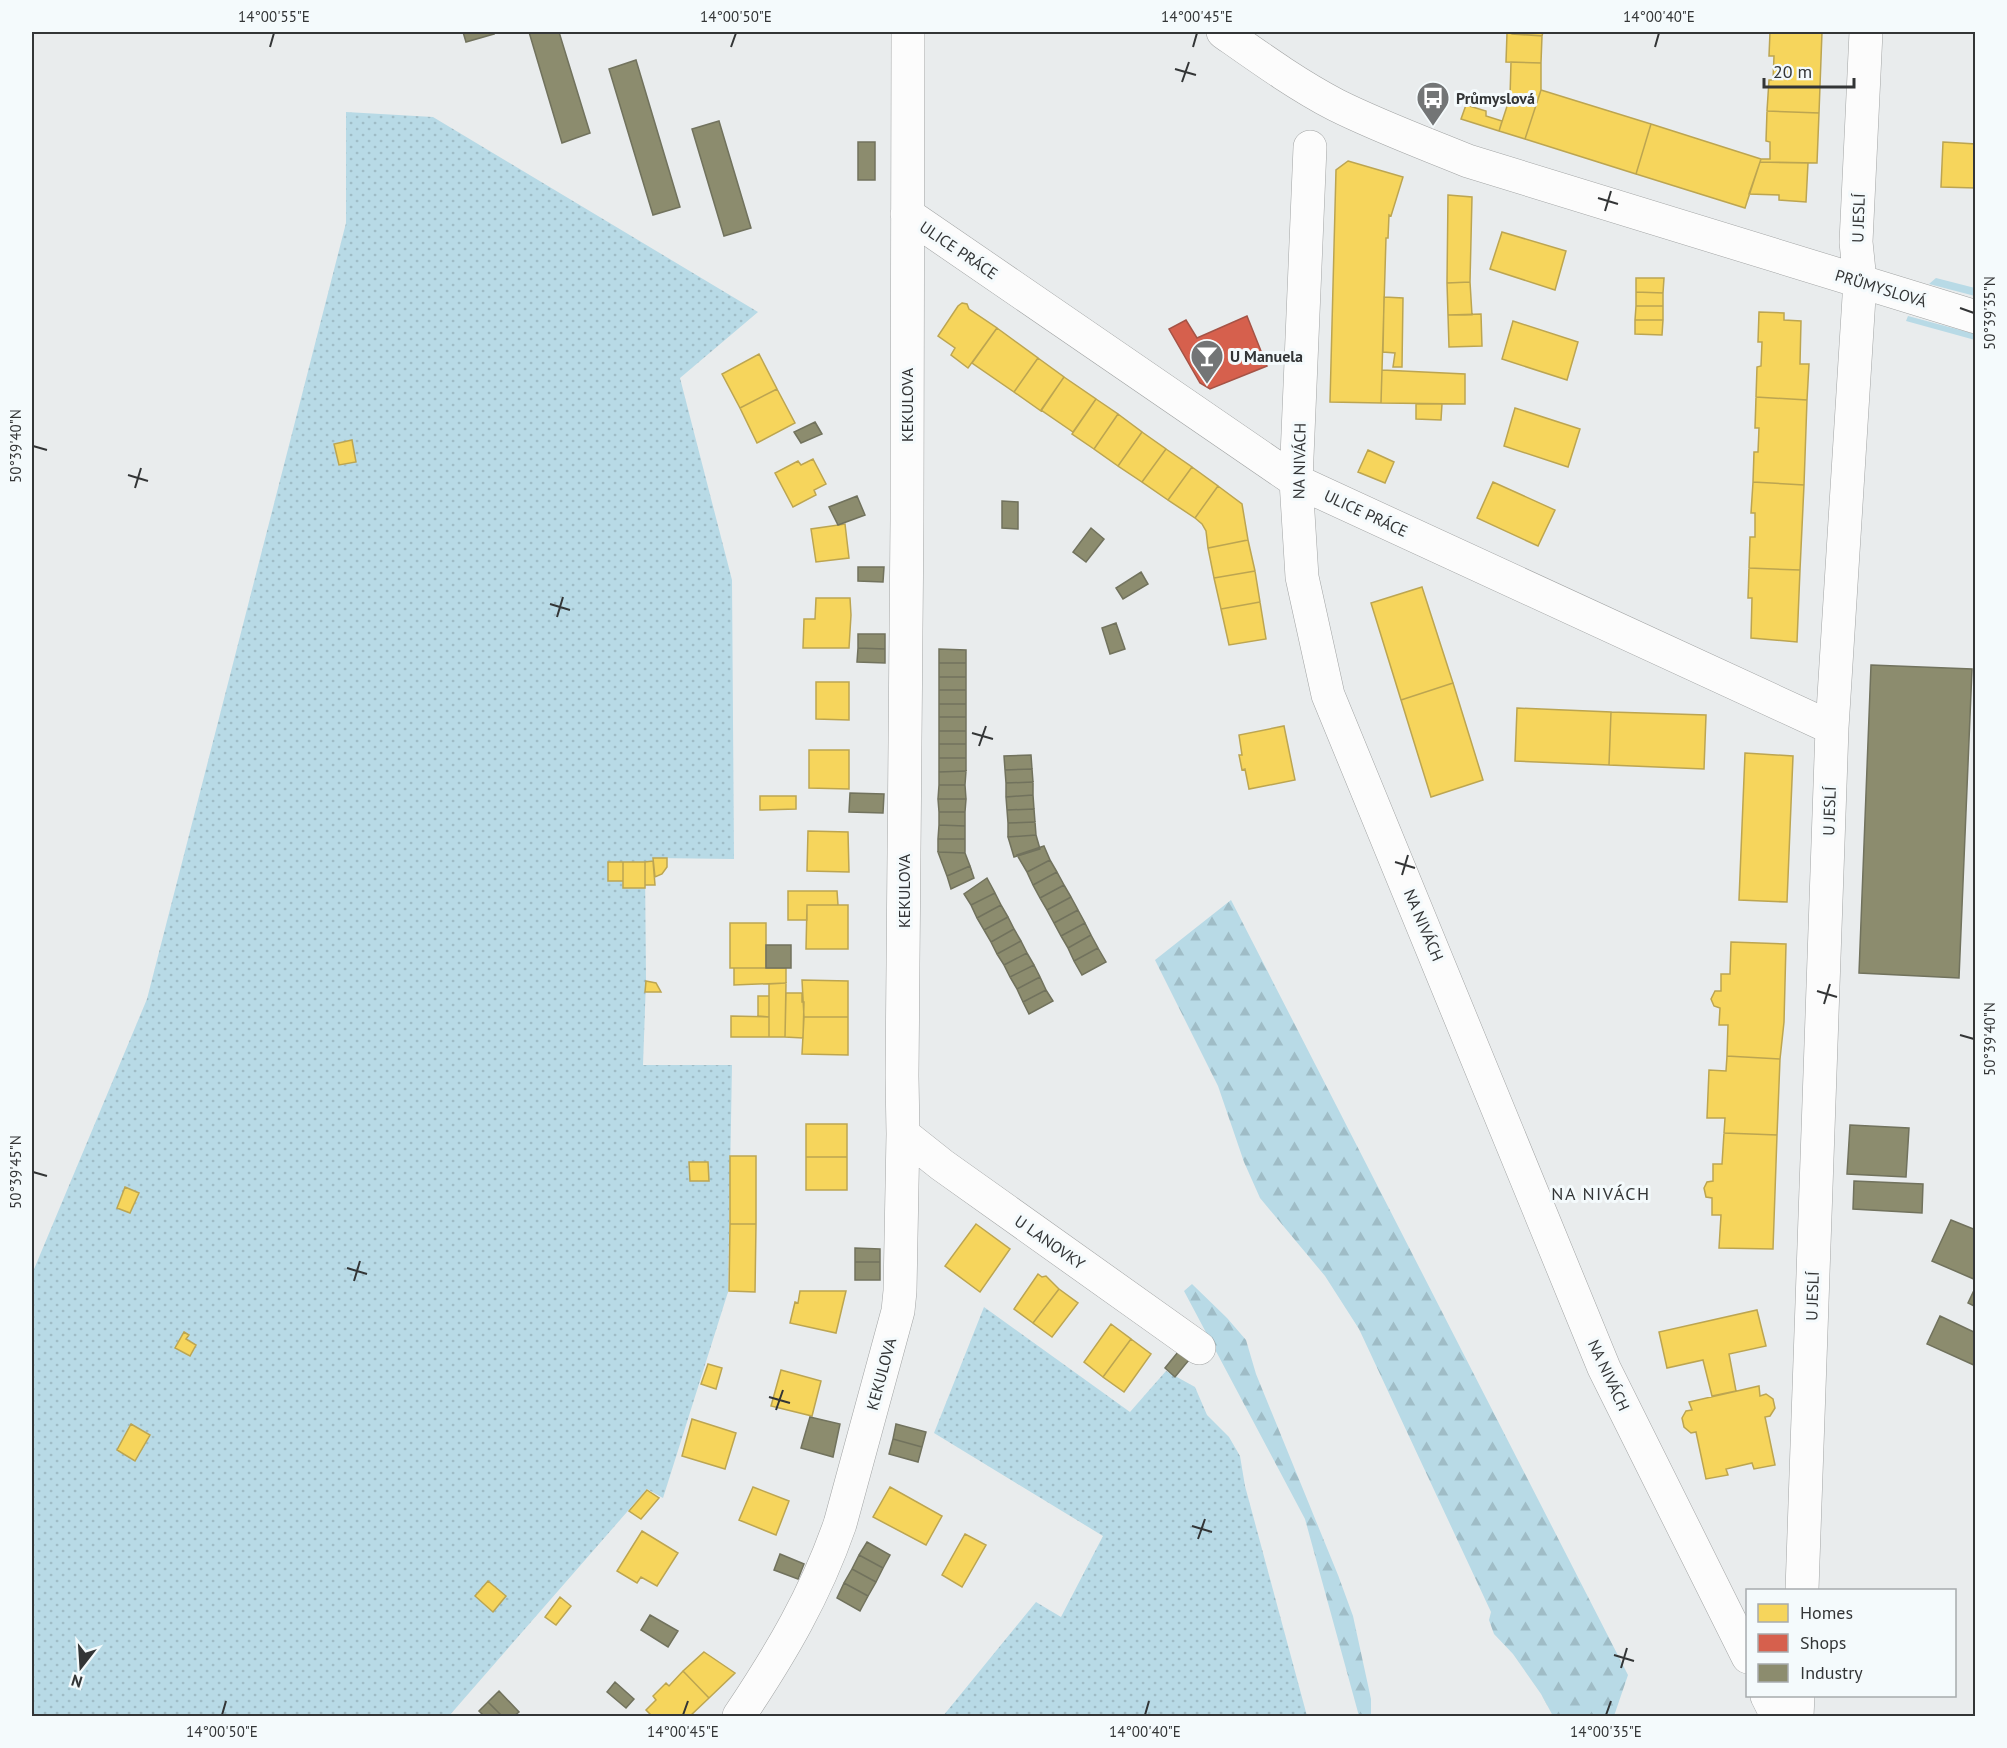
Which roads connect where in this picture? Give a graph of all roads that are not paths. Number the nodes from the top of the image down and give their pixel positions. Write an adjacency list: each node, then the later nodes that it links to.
1 (908, 32): 5 (street, KEKULOVA)
2 (1223, 32): 6 (street, PRŮMYSLOVÁ)
3 (1866, 32): 6 (street, U JESLÍ)
4 (1310, 147): 8 (street, NA NIVÁCH)
5 (907, 214): 8 (street, ULICE PRÁCE); 10 (street, KEKULOVA)
6 (1860, 281): 7 (street, PRŮMYSLOVÁ); 9 (street, U JESLÍ)
7 (1976, 317)
8 (1296, 481): 9 (street, ULICE PRÁCE); 13 (street, NA NIVÁCH)
9 (1832, 728): 12 (street, U JESLÍ)
10 (903, 1134): 11 (street, U LANOVKY); 16 (street, KEKULOVA)
11 (1198, 1348)
12 (1802, 1589)
13 (1746, 1653)
14 (1768, 1697): 17 (street)
15 (1798, 1697): 18 (street)
16 (739, 1716)
17 (1777, 1716)
18 (1797, 1716)

